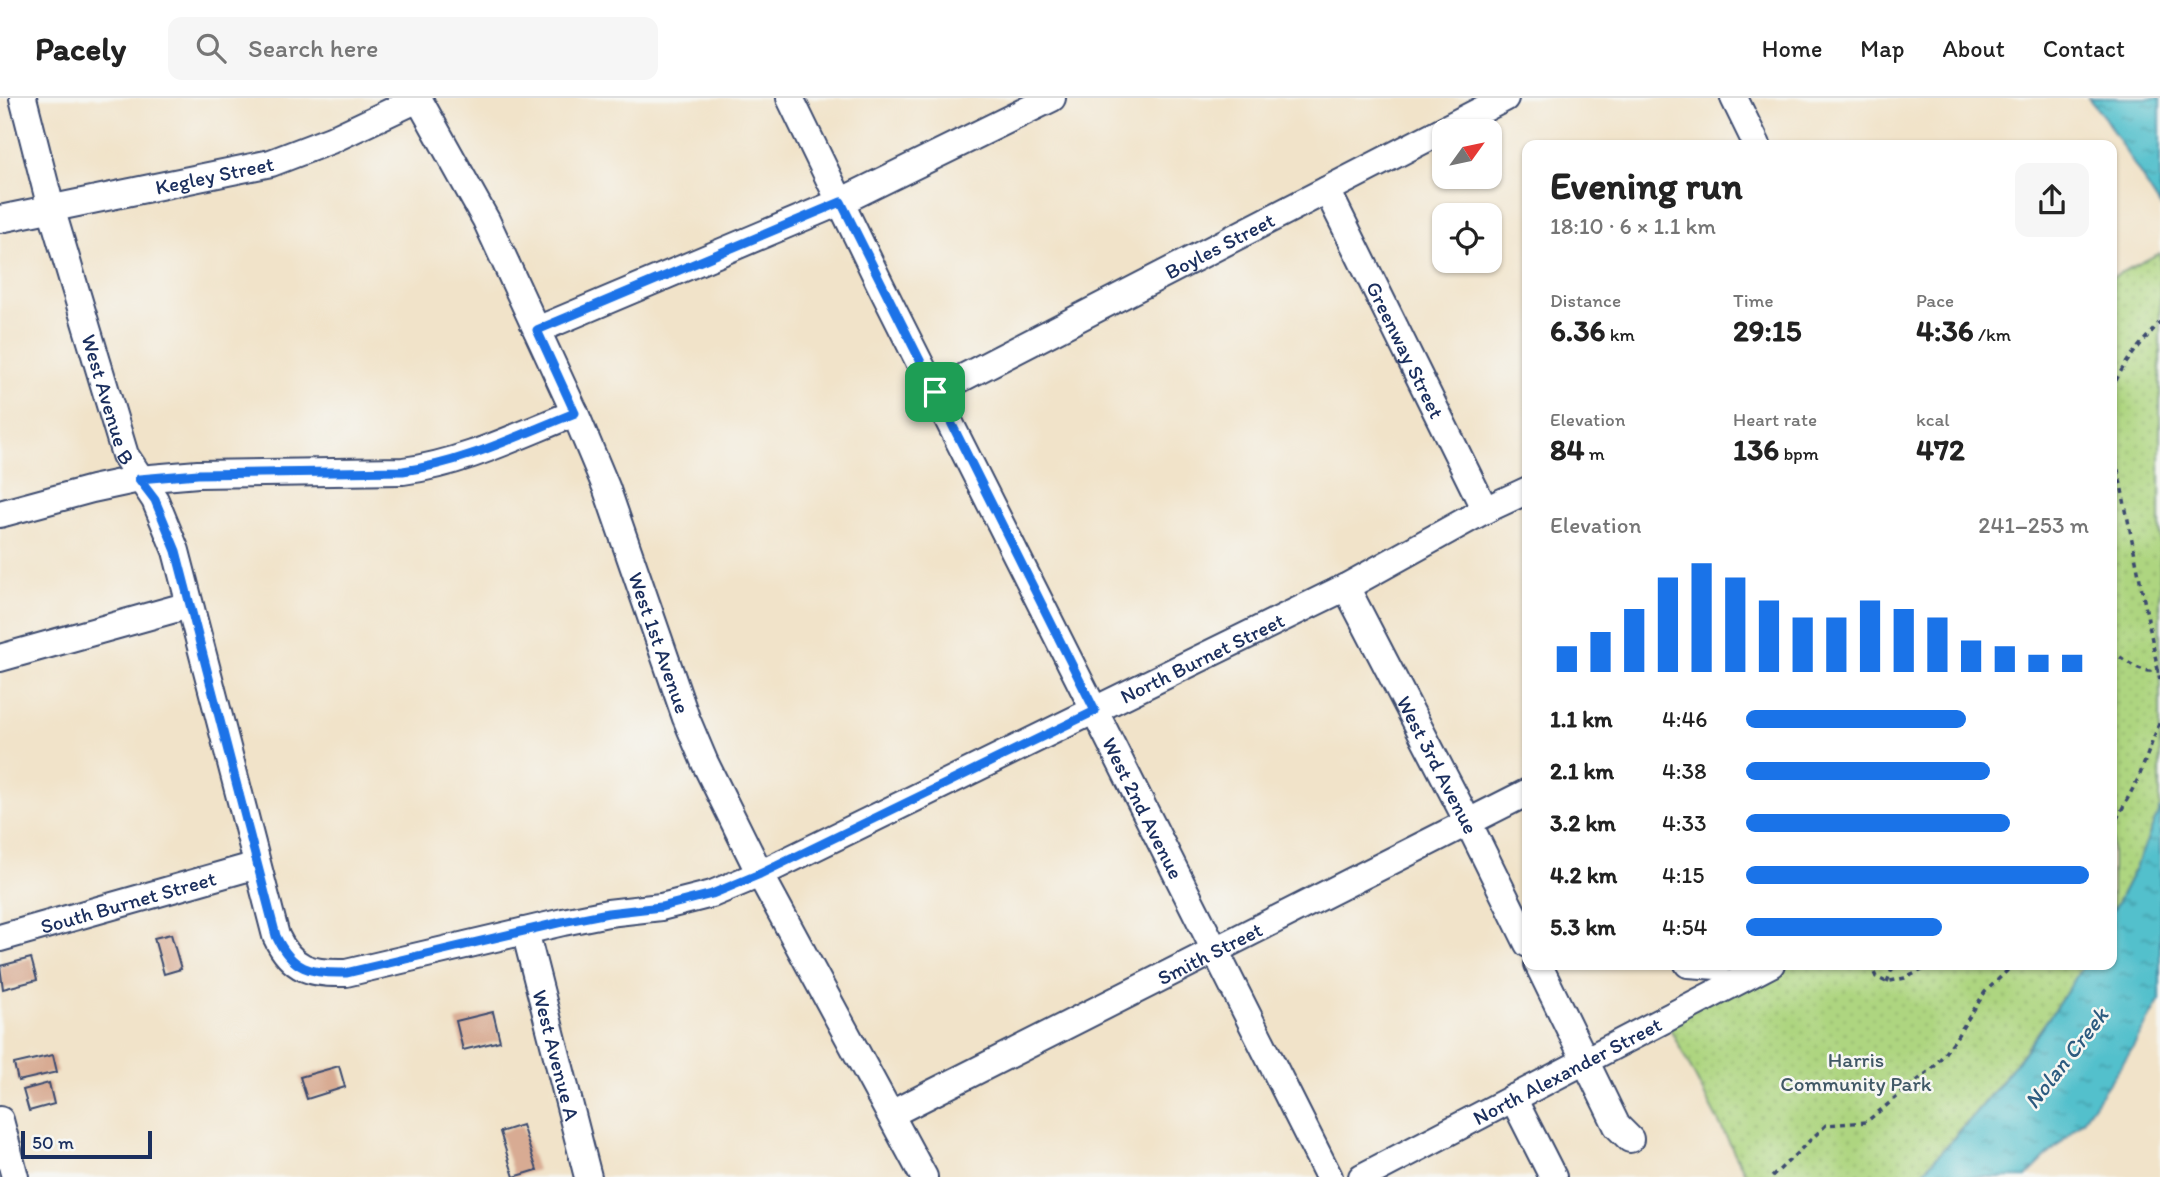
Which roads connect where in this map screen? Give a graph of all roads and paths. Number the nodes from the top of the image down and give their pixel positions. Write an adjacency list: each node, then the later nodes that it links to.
1 (23, 98): 10 (street, West Avenue B)
2 (418, 98): 10 (street, Kegley Street); 13 (street, West 1st Avenue)
3 (790, 98): 9 (street, West 2nd Avenue)
4 (1052, 98): 9 (street)
5 (1505, 98): 8 (street, Boyles Street)
6 (1734, 98): 7 (street)
7 (1755, 140)
8 (1327, 190): 15 (street, Boyles Street); 20 (street, Greenway Street)
9 (841, 202): 13 (street); 15 (street, West 2nd Avenue)
10 (51, 208): 11 (street, Kegley Street); 18 (street, West Avenue B)
11 (0, 219)
12 (2160, 322): 14 (path)
13 (537, 330): 16 (street, West 1st Avenue)
14 (2117, 377)
15 (935, 392): 28 (street, West 2nd Avenue)
16 (575, 413): 18 (street); 34 (street, West 1st Avenue)
17 (2117, 465): 26 (path)
18 (139, 479): 21 (street); 23 (street, West Avenue B)
19 (1522, 493): 20 (street, North Burnet Street)
20 (1485, 510): 22 (street, North Burnet Street)
21 (0, 514)
22 (1346, 587): 28 (street, North Burnet Street); 32 (street, West 3rd Avenue)
23 (189, 605): 25 (street); 33 (street, West Avenue B)
24 (2117, 654): 26 (path)
25 (0, 657)
26 (2159, 671): 27 (path)
27 (2160, 680)
28 (1095, 711): 34 (street, North Burnet Street); 38 (street, West 2nd Avenue)
29 (2160, 721): 31 (path)
30 (1522, 795): 32 (street, Smith Street)
31 (2117, 819)
32 (1468, 822): 36 (street, West 3rd Avenue); 38 (street, Smith Street)
33 (257, 865): 35 (street, West Avenue B); 37 (street, South Burnet Street)
34 (760, 874): 35 (street); 48 (street, West 1st Avenue)
35 (525, 931): 52 (street, West Avenue A)
36 (1522, 932)
37 (0, 938)
38 (1215, 949): 48 (street, Smith Street); 54 (street, West 2nd Avenue)
39 (1541, 970): 46 (street)
40 (1873, 970): 45 (path)
41 (1891, 970): 45 (path)
42 (1923, 970): 45 (path)
43 (2008, 970): 57 (path)
44 (1721, 972): 46 (street, North Alexander Street)
45 (1886, 982)
46 (1585, 1061): 47 (street, North Alexander Street); 50 (street)
47 (1513, 1098): 55 (street, North Alexander Street); 56 (street)
48 (891, 1114): 53 (street, West 1st Avenue)
49 (0, 1120): 51 (street)
50 (1630, 1139)
51 (15, 1177)
52 (588, 1177)
53 (924, 1177)
54 (1329, 1177)
55 (1362, 1177)
56 (1553, 1177)
57 (1772, 1177)

